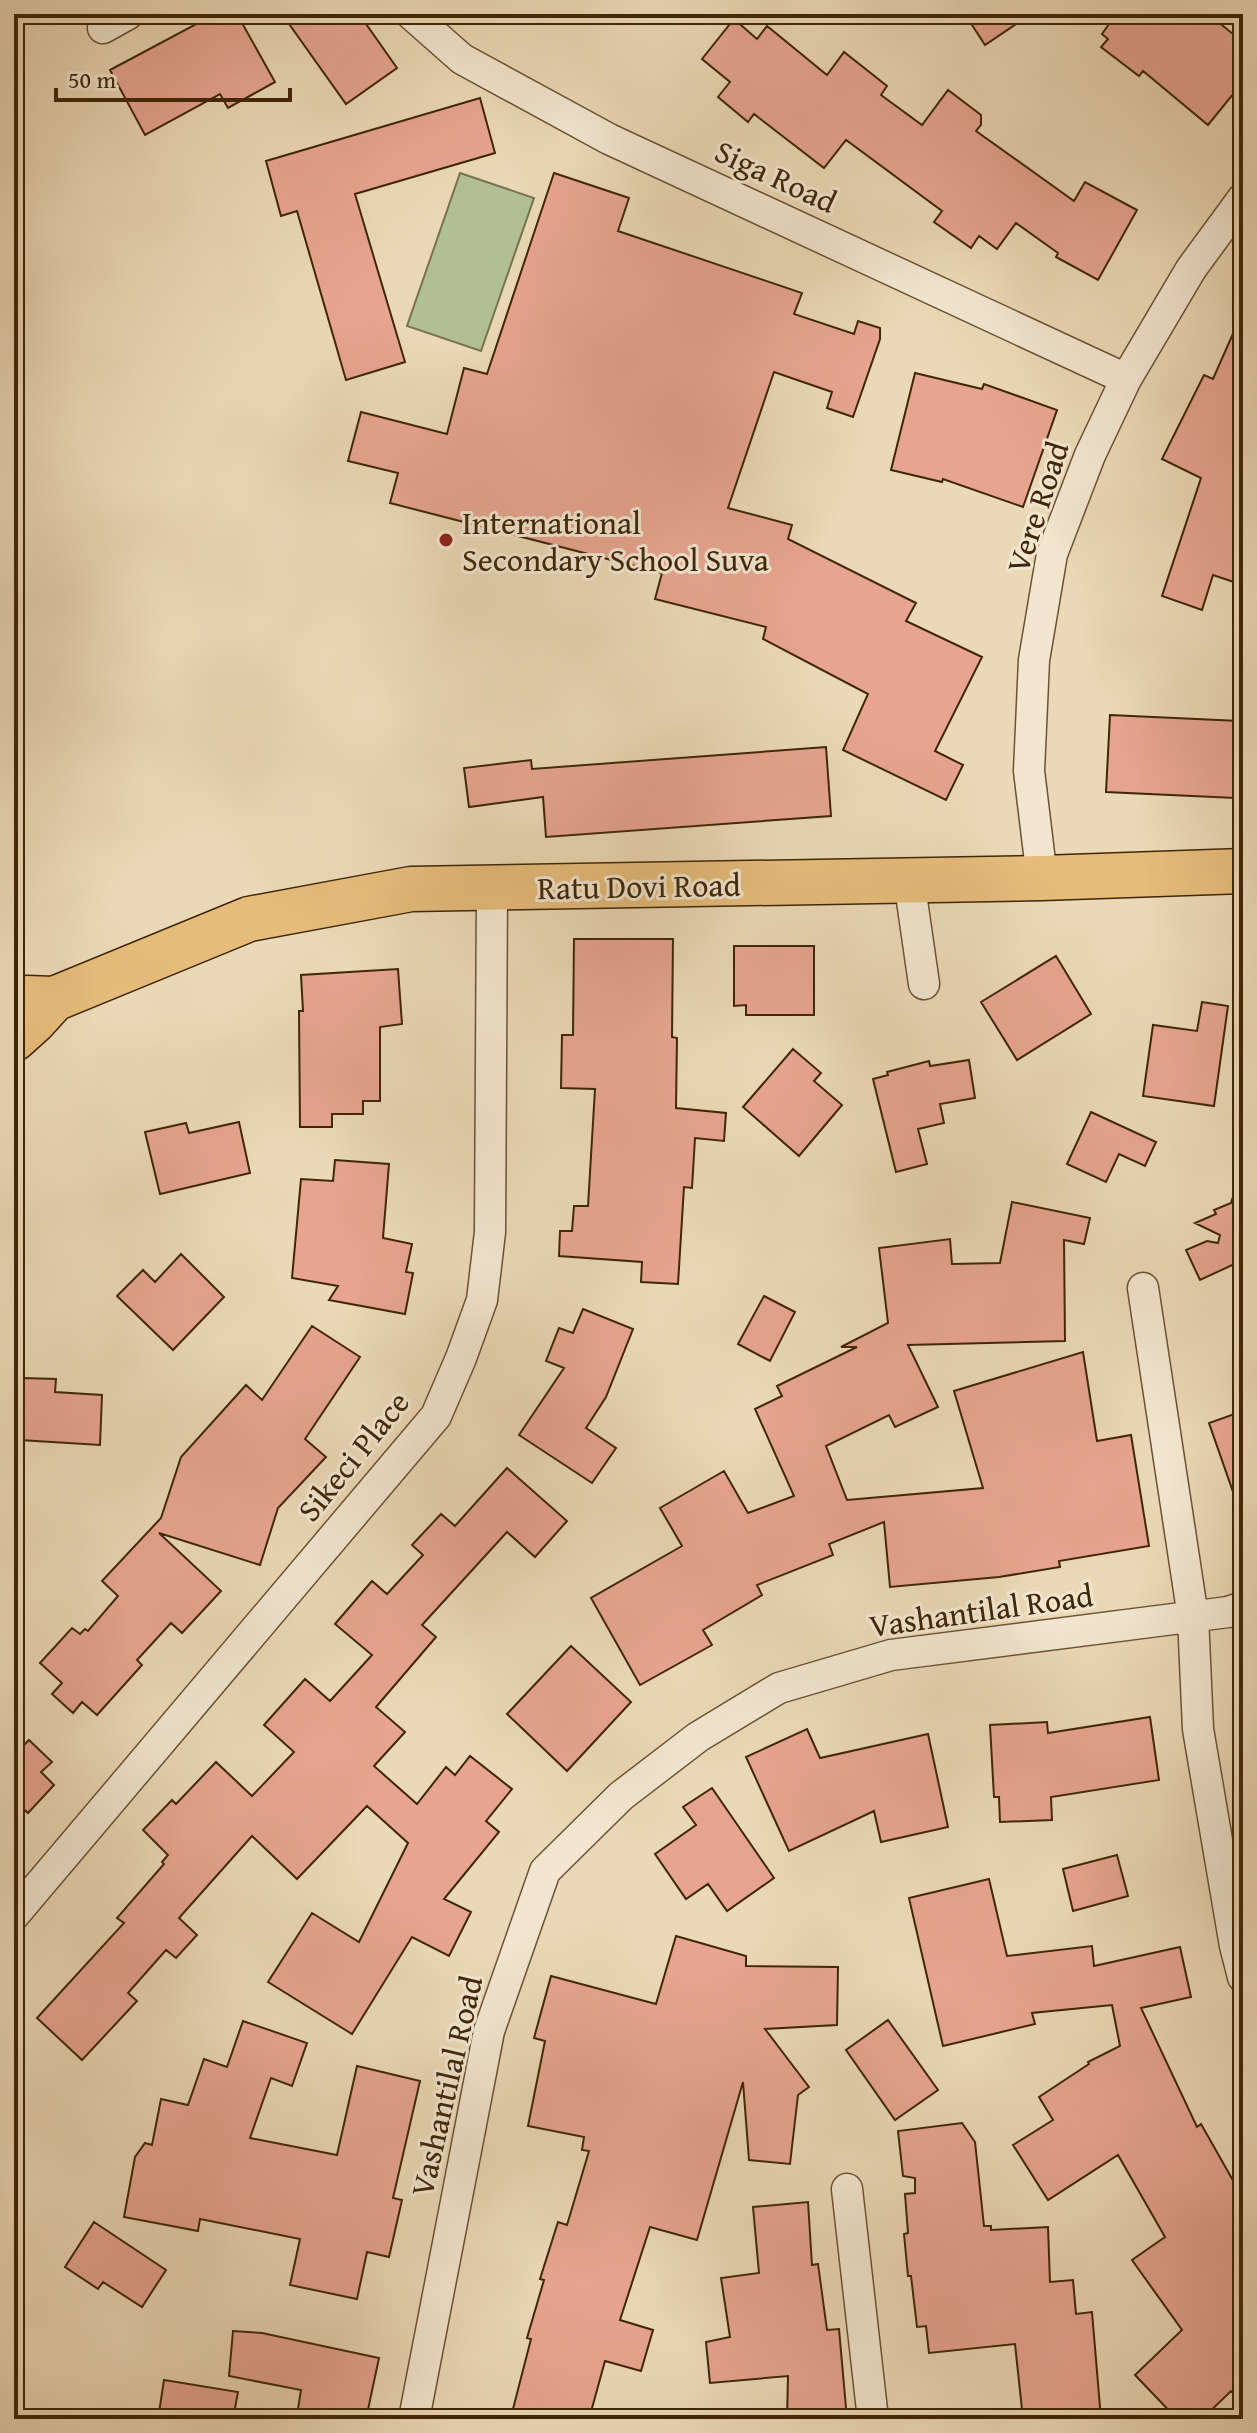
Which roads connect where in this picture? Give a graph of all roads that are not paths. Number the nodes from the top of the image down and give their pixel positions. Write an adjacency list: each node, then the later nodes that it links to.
1 (411, 14): 3 (street, Siga Road)
2 (1243, 198): 3 (street, Vere Road)
3 (1126, 379): 5 (street, Vere Road)
4 (1243, 871): 5 (main road, Ratu Dovi Road)
5 (1042, 878): 6 (main road, Ratu Dovi Road)
6 (909, 880): 7 (main road, Ratu Dovi Road); 8 (street)
7 (492, 889): 9 (main road, Ratu Dovi Road); 14 (street, Sikeci Place)
8 (924, 984)
9 (34, 1001): 10 (main road, Ratu Dovi Road)
10 (14, 1039)
11 (1143, 1288): 13 (street)
12 (1243, 1607): 13 (street, Vashantilal Road)
13 (1193, 1617): 15 (street); 17 (street, Vashantilal Road)
14 (14, 1915)
15 (1243, 1977)
16 (847, 2189): 18 (street)
17 (414, 2419)
18 (873, 2419)

